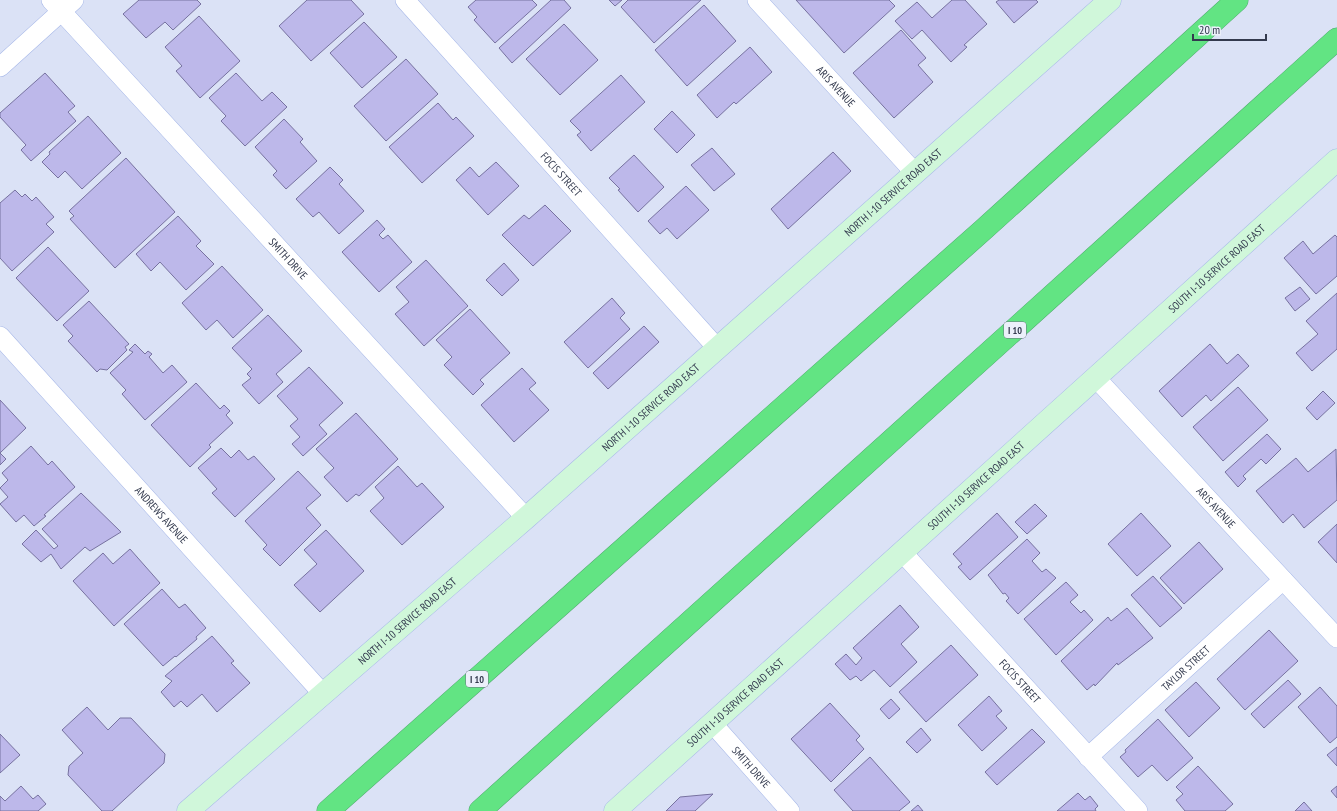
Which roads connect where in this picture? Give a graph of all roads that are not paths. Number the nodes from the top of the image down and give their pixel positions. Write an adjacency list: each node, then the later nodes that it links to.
1 (405, 0): 11 (street, FOCIS STREET)
2 (757, 0): 9 (street, ARIS AVENUE)
3 (1110, 0): 9 (street, NORTH I-10 SERVICE ROAD EAST)
4 (1237, 0): 21 (highway, I 10)
5 (62, 4): 7 (street); 13 (street, SMITH DRIVE)
6 (1337, 39): 22 (highway, I 10)
7 (0, 68)
8 (1337, 160): 12 (street, SOUTH I-10 SERVICE ROAD EAST)
9 (915, 174): 11 (street, NORTH I-10 SERVICE ROAD EAST)
10 (0, 336): 17 (street, ANDREWS AVENUE)
11 (718, 349): 13 (street, NORTH I-10 SERVICE ROAD EAST)
12 (1095, 377): 14 (street, SOUTH I-10 SERVICE ROAD EAST); 15 (street, ARIS AVENUE)
13 (526, 518): 17 (street, NORTH I-10 SERVICE ROAD EAST)
14 (902, 552): 18 (street, SOUTH I-10 SERVICE ROAD EAST); 19 (street, FOCIS STREET)
15 (1283, 580): 16 (street, ARIS AVENUE); 19 (street, TAYLOR STREET)
16 (1337, 638)
17 (323, 694): 20 (street, NORTH I-10 SERVICE ROAD EAST)
18 (712, 722): 23 (street, SOUTH I-10 SERVICE ROAD EAST); 24 (street, SMITH DRIVE)
19 (1088, 757): 25 (street, FOCIS STREET)
20 (188, 811)
21 (328, 811)
22 (480, 811)
23 (615, 811)
24 (790, 811)
25 (1138, 811)

